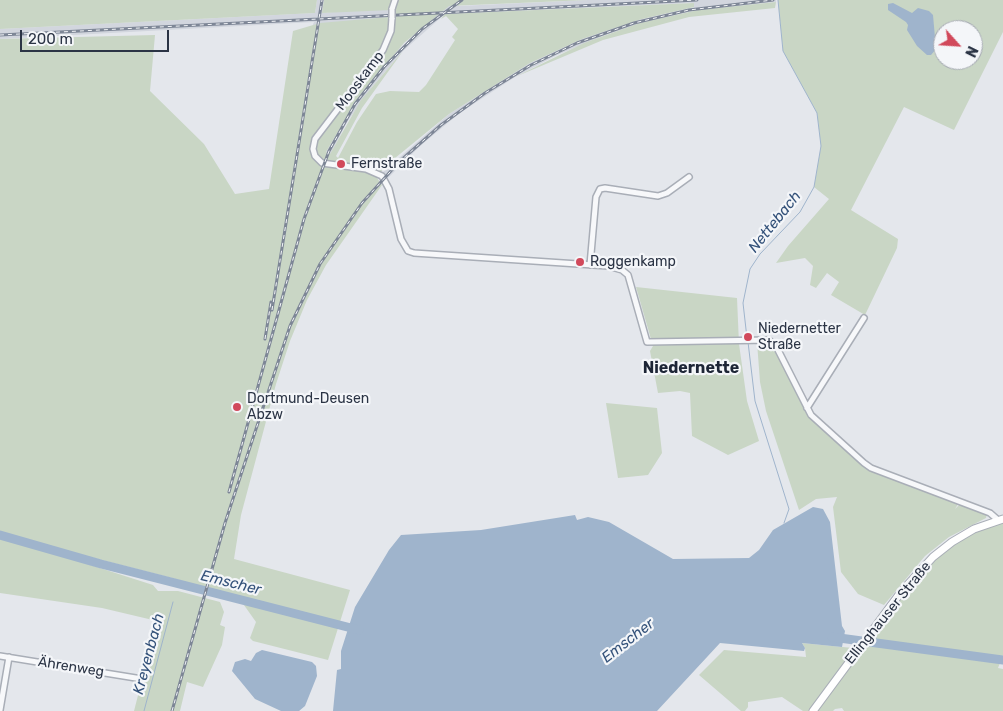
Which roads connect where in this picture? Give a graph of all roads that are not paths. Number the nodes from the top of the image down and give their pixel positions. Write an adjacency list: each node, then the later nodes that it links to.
1 (395, 0): 3 (street, Mooskamp, bridge)
2 (689, 177): 3 (street)
3 (590, 265): 5 (street)
4 (864, 318): 5 (street)
5 (807, 408): 6 (street)
6 (1000, 520): 11 (main road, Ellinghauser Straße)
7 (0, 656): 8 (street, Ährenweg)
8 (9, 657): 9 (street, Ährenweg); 10 (street)
9 (142, 679)
10 (0, 710)
11 (813, 711)

